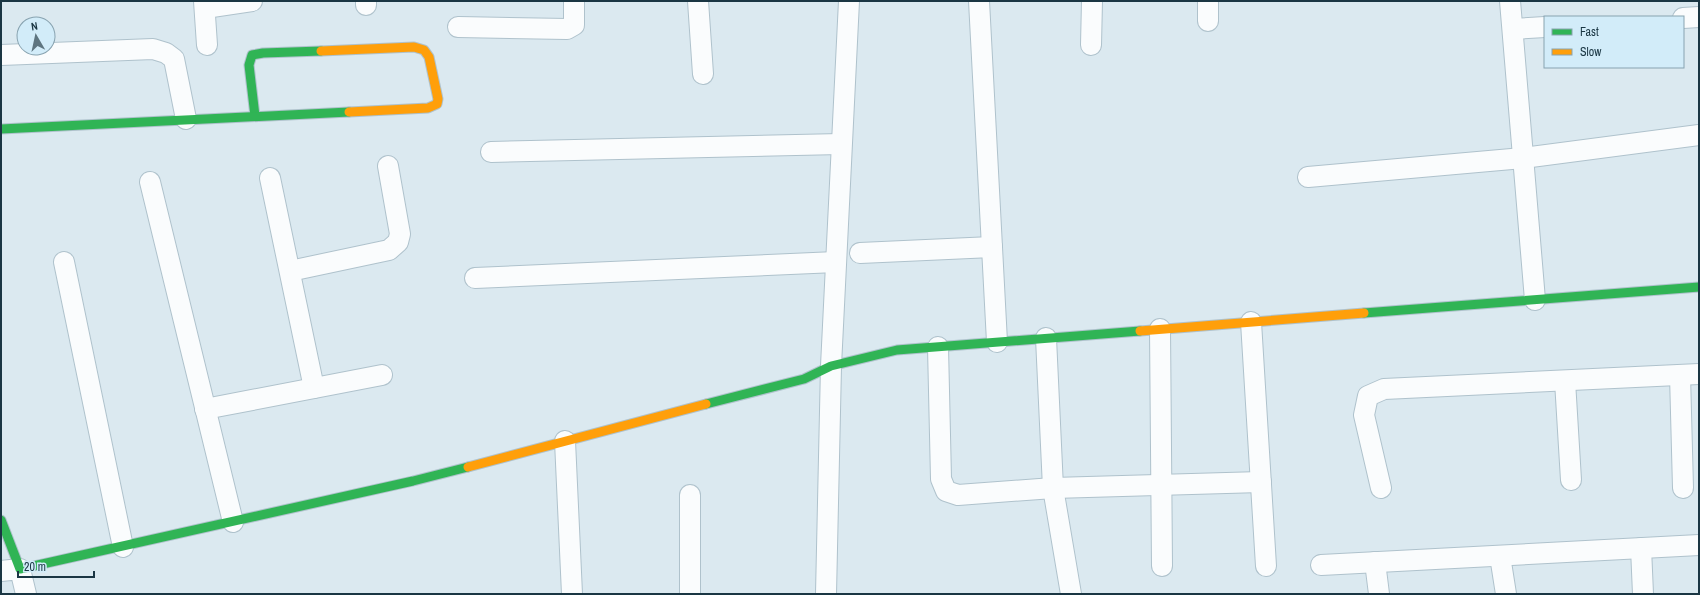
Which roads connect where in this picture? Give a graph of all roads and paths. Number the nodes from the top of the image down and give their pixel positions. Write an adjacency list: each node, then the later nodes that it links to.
1 (252, 1): 9 (street)
2 (574, 1): 13 (street)
3 (698, 1): 19 (street)
4 (849, 1): 24 (street)
5 (979, 1): 31 (street)
6 (1092, 1): 17 (street)
7 (1208, 1): 12 (street)
8 (1510, 1): 15 (street)
9 (204, 4): 16 (street)
10 (1699, 17): 11 (street)
11 (1684, 18)
12 (1208, 21)
13 (458, 27)
14 (1544, 27): 15 (street)
15 (1513, 29): 26 (street)
16 (207, 45)
17 (1091, 45)
18 (1, 55): 21 (street)
19 (703, 74)
20 (254, 116): 20 (street); 21 (street)
21 (186, 119): 22 (street)
22 (1, 129)
23 (1699, 135): 26 (street)
24 (841, 144): 25 (street); 34 (street)
25 (491, 152)
26 (1523, 158): 28 (street); 38 (street)
27 (388, 166): 35 (street)
28 (1308, 177)
29 (270, 178): 35 (street)
30 (150, 182): 50 (street)
31 (992, 247): 32 (street); 42 (street)
32 (860, 253)
33 (64, 262): 62 (street)
34 (836, 262): 36 (street); 44 (street)
35 (290, 271): 49 (street)
36 (475, 278)
37 (1699, 287): 38 (street)
38 (1535, 300): 39 (street)
39 (1251, 322): 40 (street); 53 (street)
40 (1160, 329): 41 (street); 54 (street)
41 (1046, 338): 42 (street); 55 (street)
42 (997, 342): 43 (street)
43 (938, 346): 44 (street); 55 (street)
44 (831, 366): 51 (street); 73 (street)
45 (1699, 374): 47 (street)
46 (382, 375): 49 (street)
47 (1680, 375): 48 (street); 57 (street)
48 (1565, 381): 52 (street); 56 (street)
49 (314, 388): 50 (street)
50 (206, 409): 60 (street)
51 (565, 441): 60 (street); 71 (street)
52 (1571, 480)
53 (1261, 482): 54 (street); 68 (street)
54 (1161, 485): 55 (street); 67 (street)
55 (1053, 488): 74 (street)
56 (1381, 488)
57 (1683, 488)
58 (690, 495): 72 (street)
59 (1, 520): 69 (street)
60 (233, 522): 62 (street)
61 (1699, 545): 63 (street)
62 (123, 547): 69 (street)
63 (1641, 548): 64 (street); 77 (street)
64 (1500, 556): 65 (street); 76 (street)
65 (1375, 562): 66 (street); 75 (street)
66 (1321, 565)
67 (1162, 566)
68 (1266, 566)
69 (11, 570): 70 (street)
70 (26, 594)
71 (572, 594)
72 (690, 594)
73 (826, 594)
74 (1071, 594)
75 (1378, 594)
76 (1506, 594)
77 (1643, 594)

